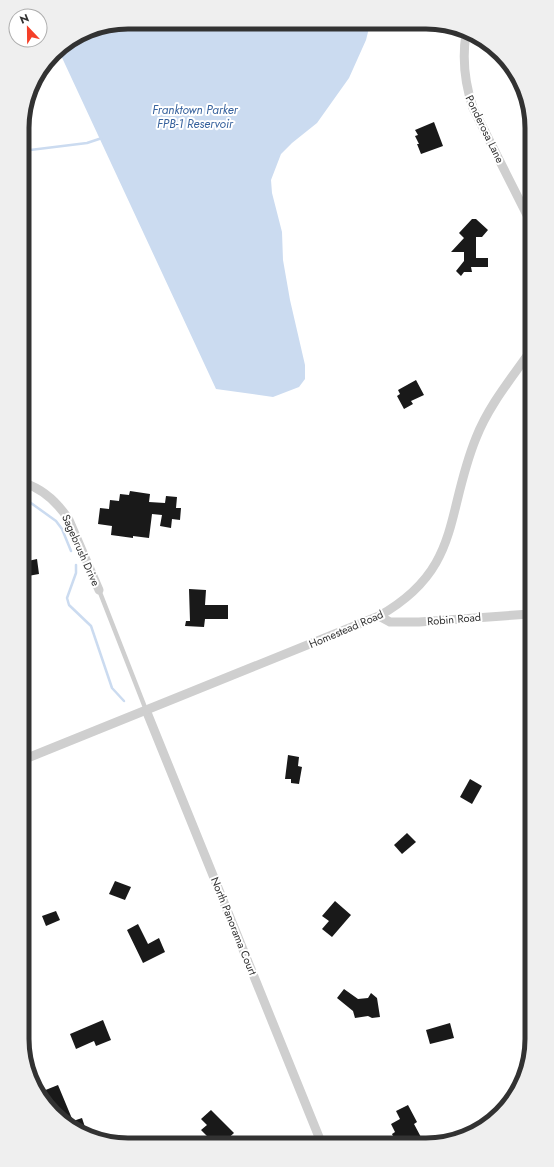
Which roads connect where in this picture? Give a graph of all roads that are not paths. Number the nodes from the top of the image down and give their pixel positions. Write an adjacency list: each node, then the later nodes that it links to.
1 (466, 37): 2 (street, Ponderosa Lane)
2 (525, 210)
3 (525, 359): 7 (street, Homestead Road)
4 (29, 486): 5 (street, Sagebrush Drive)
5 (99, 590): 8 (lane)
6 (525, 614): 7 (street, Robin Road)
7 (379, 616): 8 (street, Homestead Road)
8 (146, 710): 9 (street, Homestead Road); 10 (street, North Panorama Court)
9 (29, 757)
10 (318, 1138)

